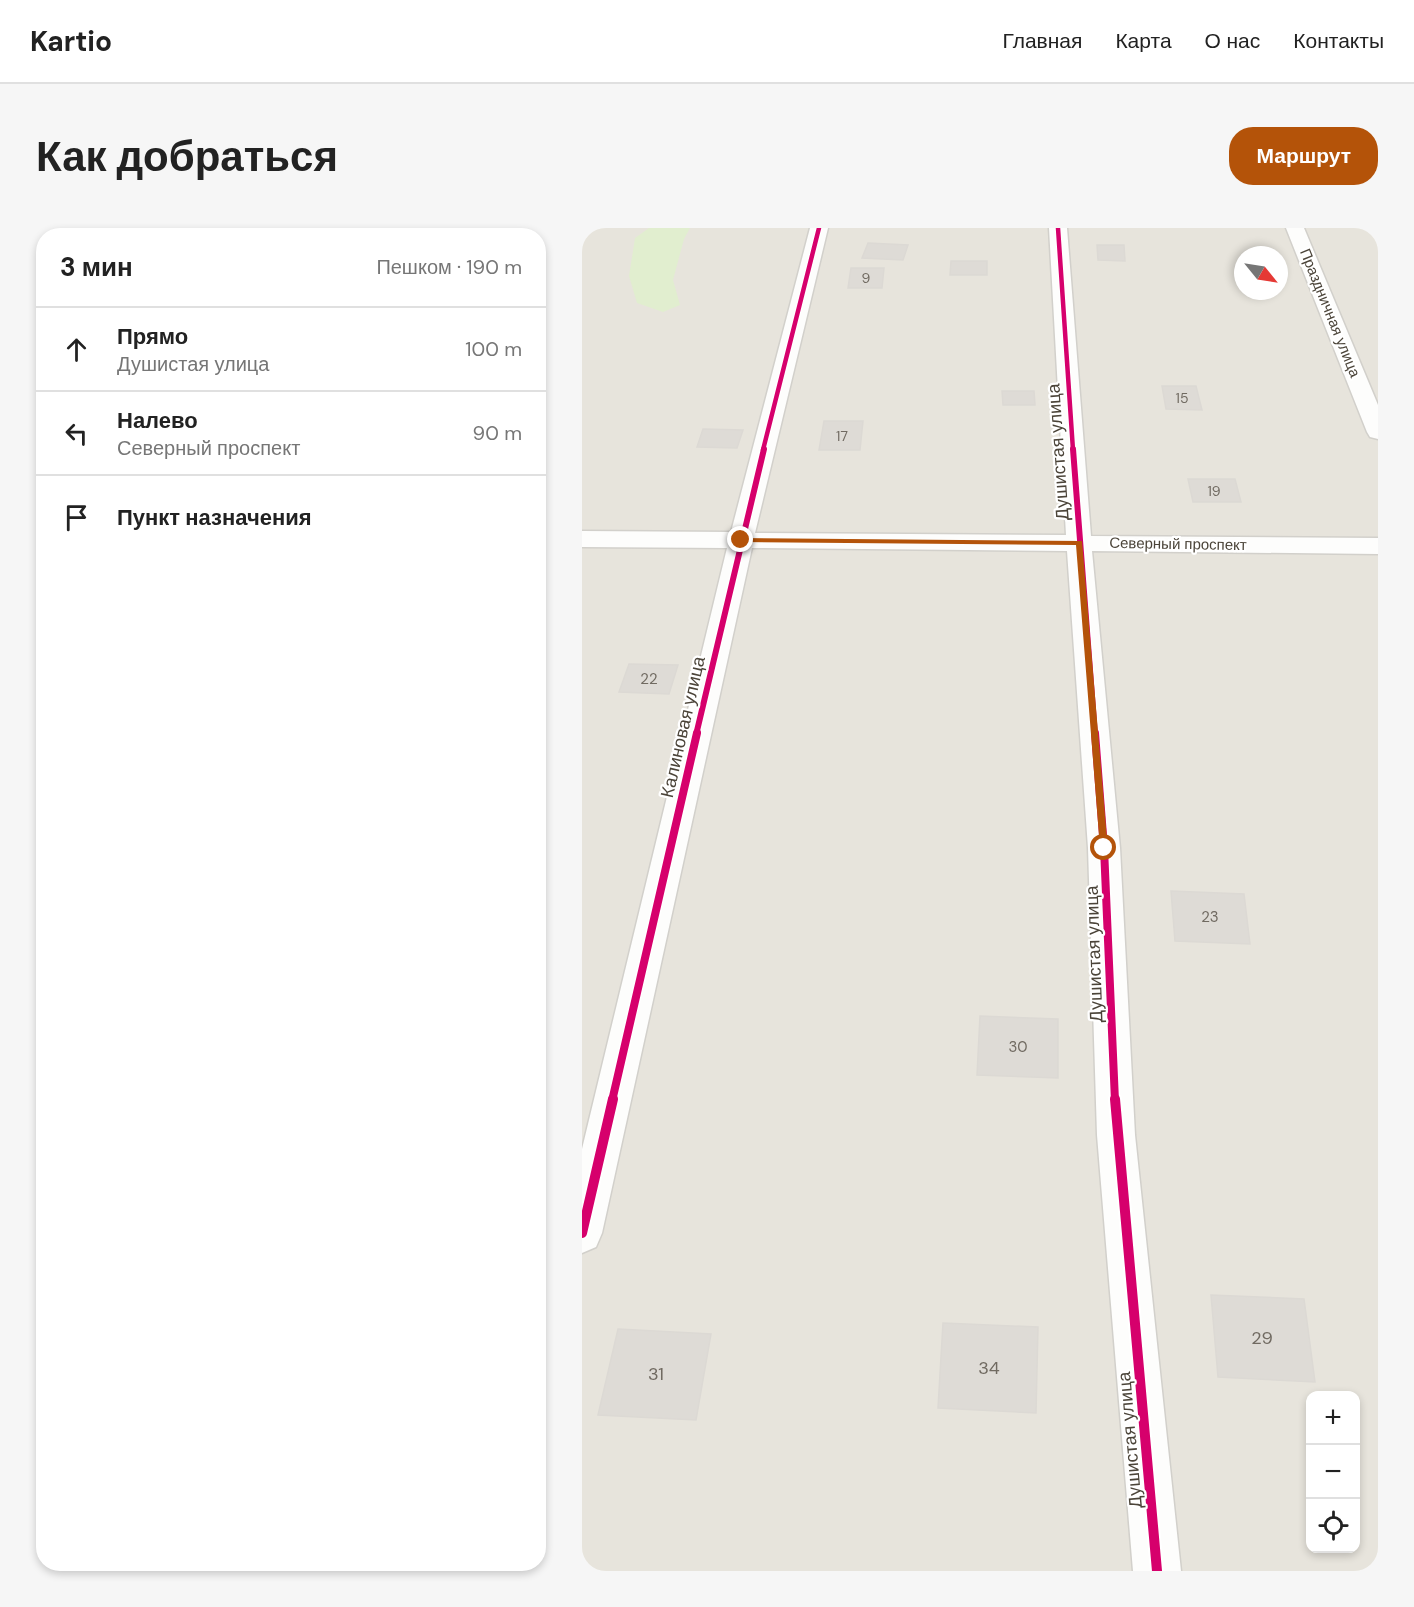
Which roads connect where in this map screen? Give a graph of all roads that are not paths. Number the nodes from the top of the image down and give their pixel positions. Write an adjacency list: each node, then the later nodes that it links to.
1 (819, 228): 6 (street, Калиновая улица)
2 (1058, 228): 7 (street, Душистая улица)
3 (1295, 228): 4 (street, Праздничная улица)
4 (1378, 432)
5 (582, 538): 6 (street, Северный проспект)
6 (741, 540): 7 (street, Северный проспект); 9 (street, Калиновая улица)
7 (1079, 543): 8 (street, Северный проспект); 10 (street, Душистая улица)
8 (1378, 546)
9 (582, 1233)
10 (1157, 1571)

